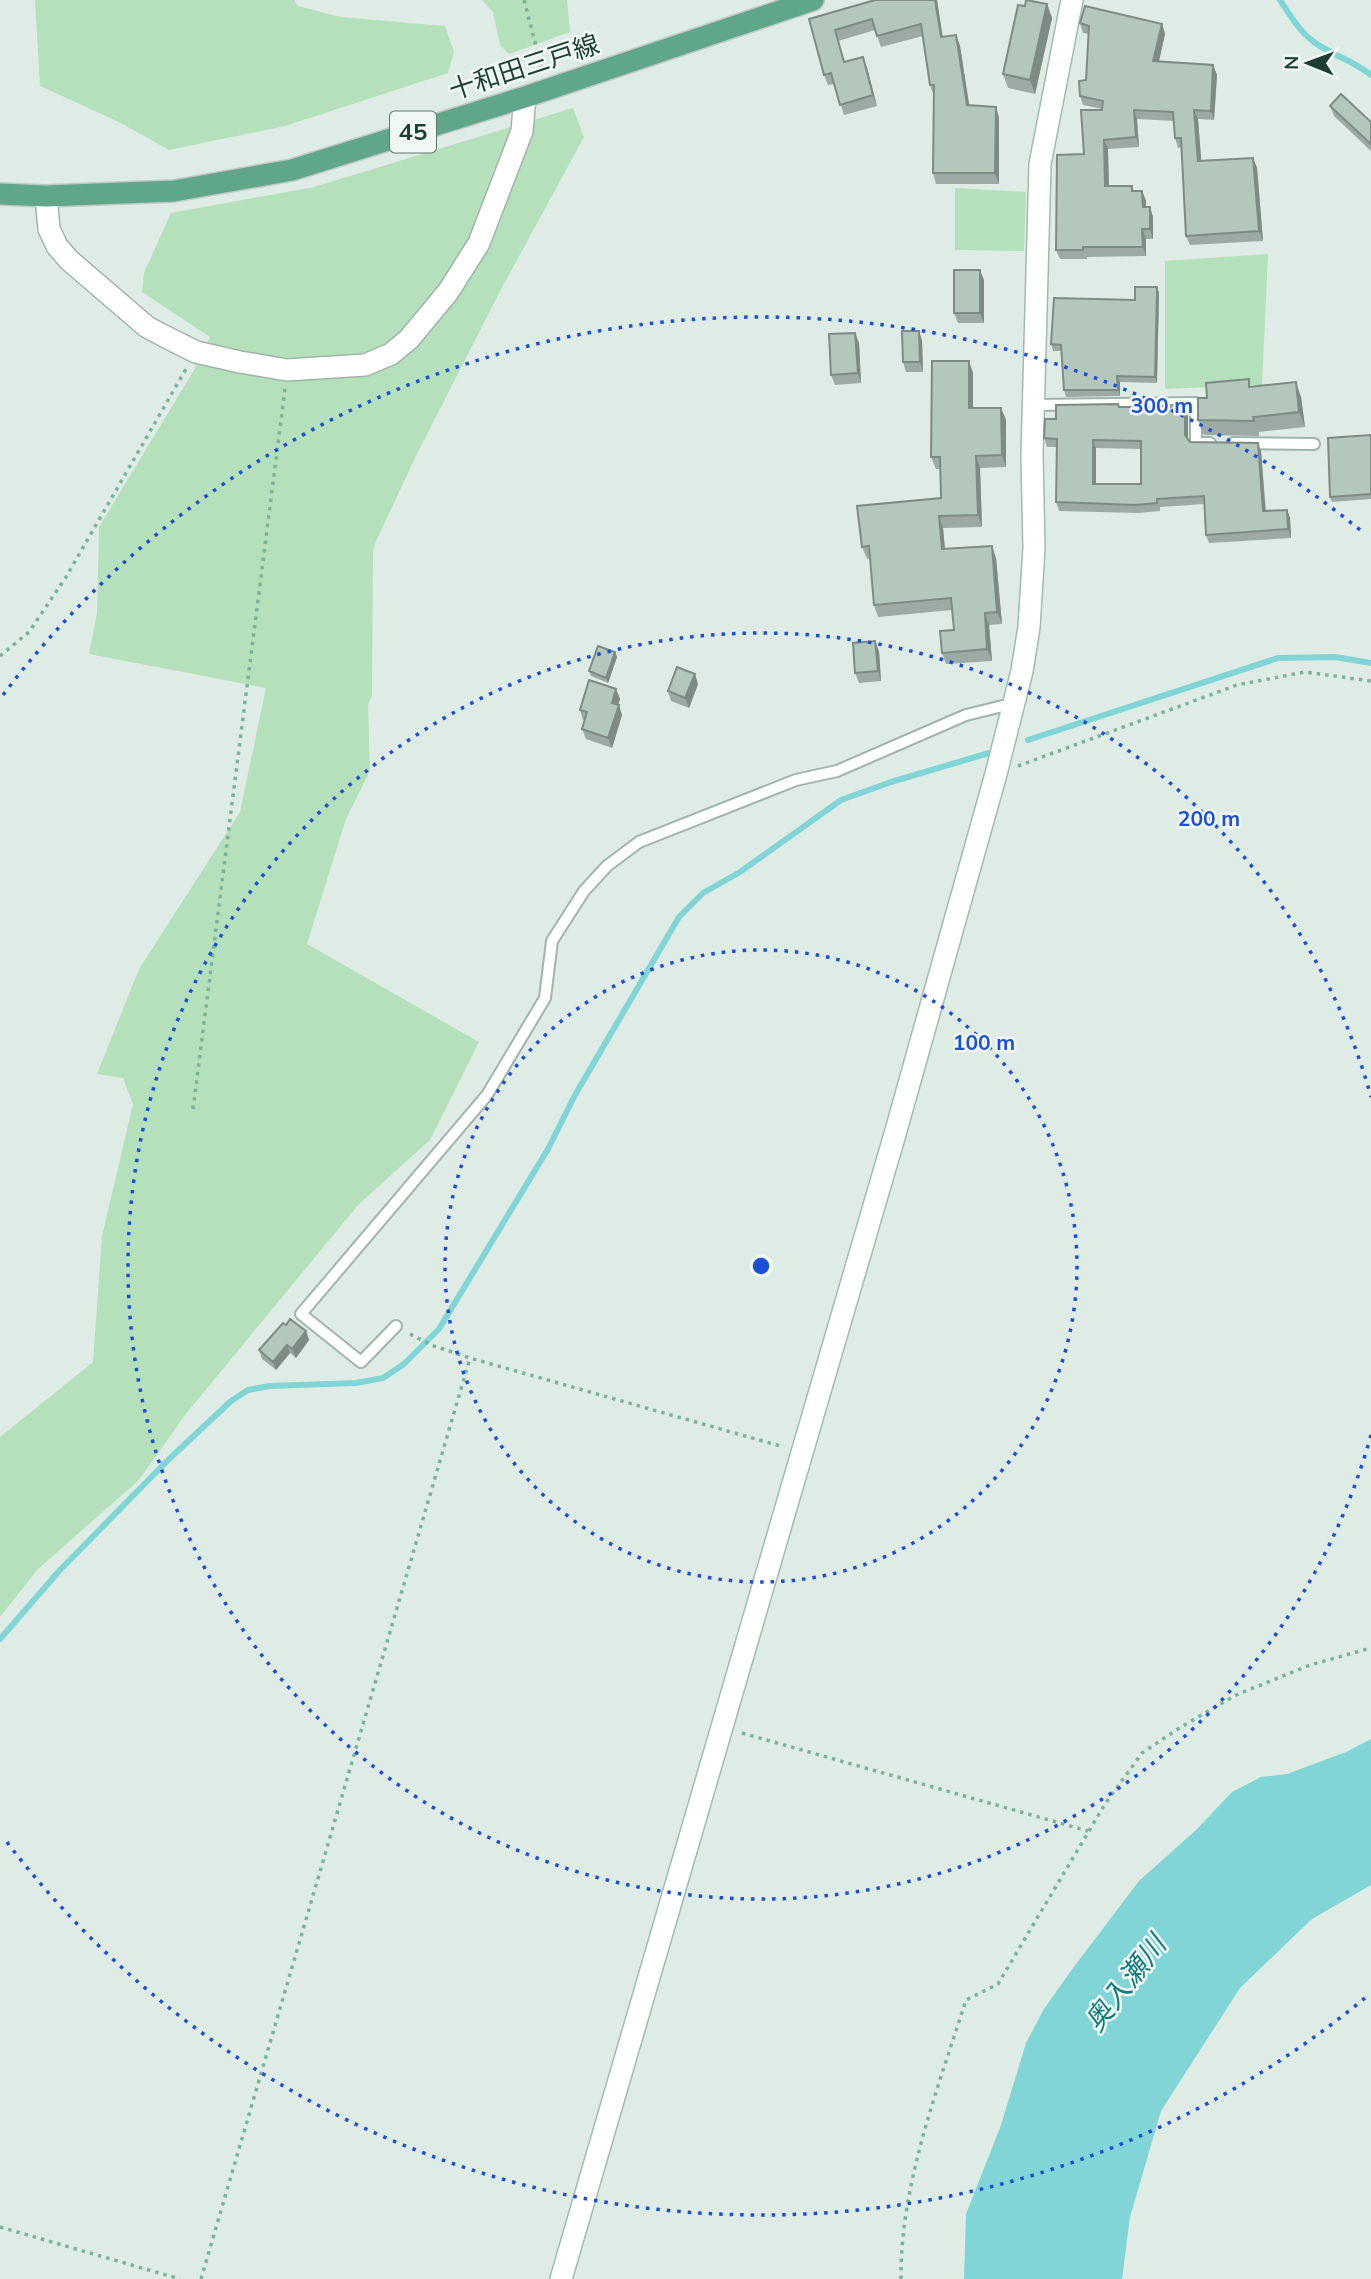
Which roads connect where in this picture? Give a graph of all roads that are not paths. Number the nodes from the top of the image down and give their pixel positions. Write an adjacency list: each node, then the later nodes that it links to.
1 (813, 0): 3 (main road, 十和田三戸線 / 45)
2 (1072, 0): 6 (street)
3 (525, 97): 5 (main road, 十和田三戸線 / 45); 5 (street)
4 (0, 194): 5 (main road, 十和田三戸線 / 45)
5 (46, 196)
6 (1033, 405): 7 (lane); 8 (street)
7 (1314, 444)
8 (1014, 703): 9 (lane); 10 (street)
9 (396, 1325)
10 (561, 2279)

